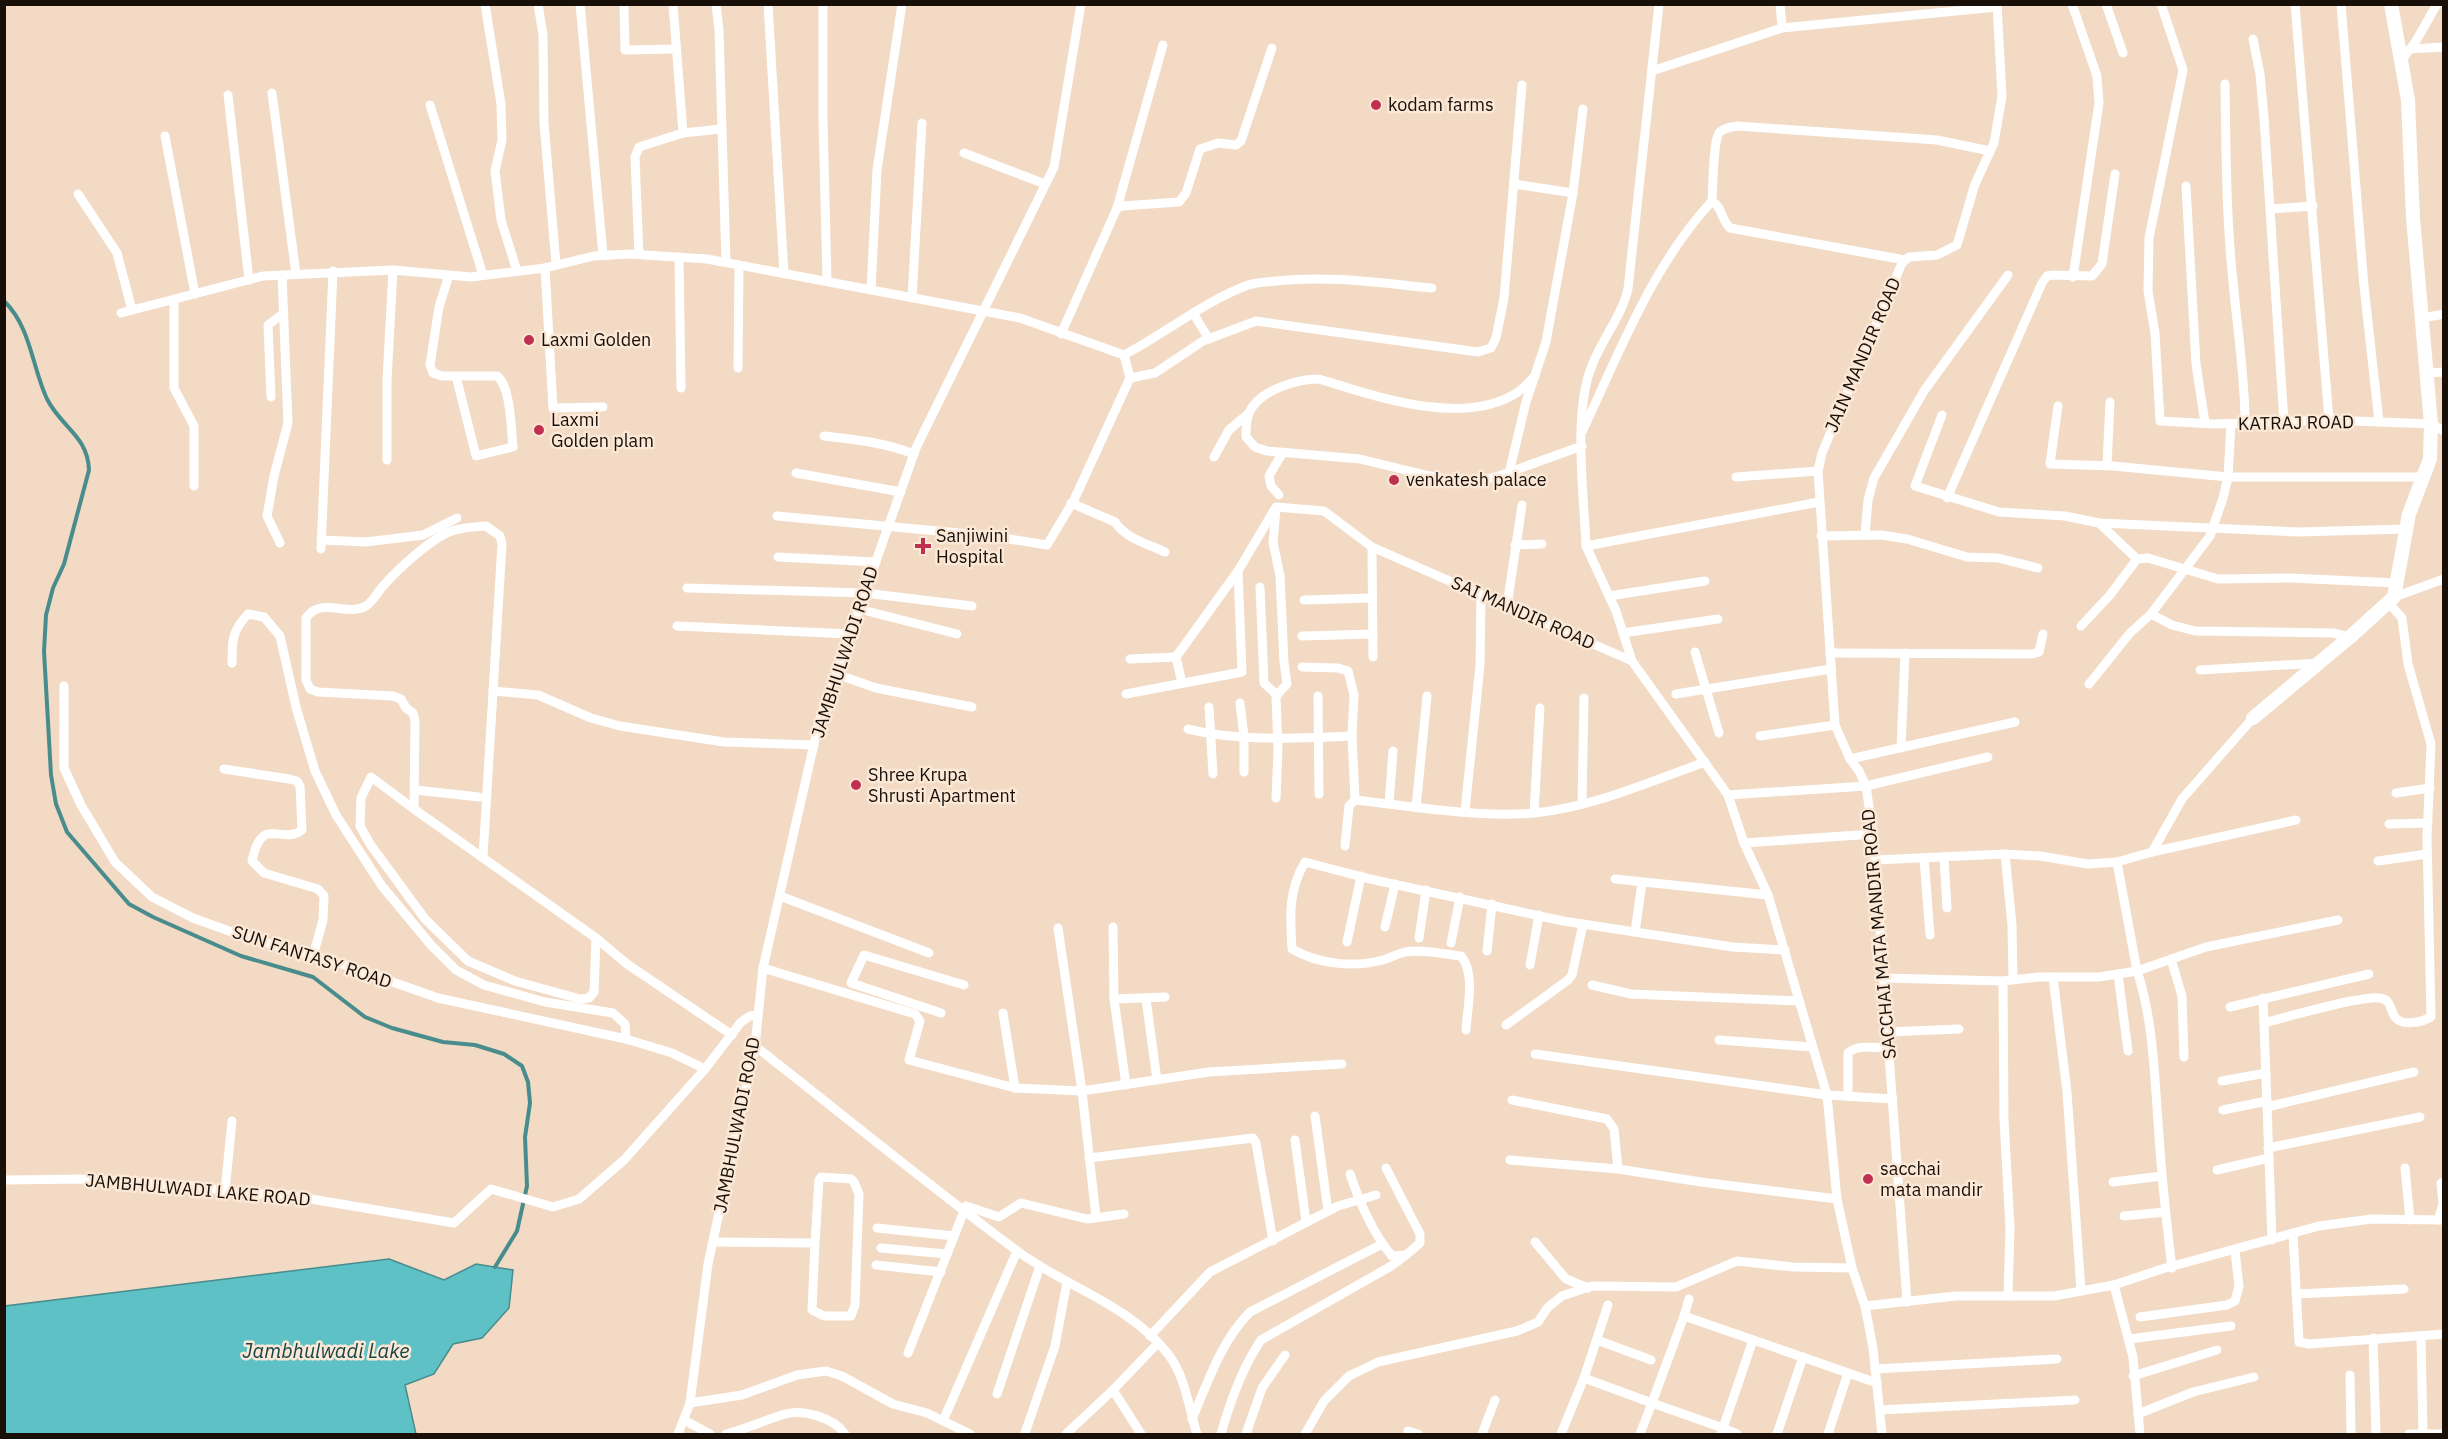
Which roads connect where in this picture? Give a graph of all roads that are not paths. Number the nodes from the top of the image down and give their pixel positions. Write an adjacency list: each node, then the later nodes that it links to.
1 (485, 4): 63 (street)
2 (538, 4): 58 (street)
3 (580, 4): 54 (street)
4 (624, 4): 27 (street)
5 (673, 4): 27 (street)
6 (716, 4): 38 (street)
7 (768, 4): 65 (street)
8 (823, 4): 72 (street)
9 (902, 4): 74 (street)
10 (1081, 4): 44 (street, JAMBHULWADI ROAD)
11 (1659, 4): 30 (street)
12 (1780, 4): 21 (street)
13 (2072, 4): 70 (street)
14 (2106, 4): 28 (street)
15 (2161, 4): 104 (street, KATRAJ ROAD)
16 (2295, 4): 50 (street)
17 (2341, 4): 103 (street)
18 (2391, 4): 29 (street)
19 (2437, 4): 26 (street)
20 (1997, 6): 21 (street); 41 (street, JAIN MANDIR ROAD)
21 (1782, 28): 30 (street)
22 (2253, 39): 52 (street)
23 (1163, 45): 51 (street)
24 (2444, 47): 26 (street)
25 (1272, 48): 51 (street)
26 (2410, 49): 29 (street)
27 (676, 50): 39 (street)
28 (2123, 53)
29 (2401, 61): 84 (street)
30 (1652, 71): 108 (street)
31 (2225, 84): 105 (street)
32 (1522, 86): 45 (street)
33 (272, 93): 64 (street)
34 (228, 95): 71 (street)
35 (430, 105): 68 (street)
36 (1583, 109): 47 (street)
37 (922, 123): 76 (street)
38 (721, 129): 39 (street); 57 (street)
39 (682, 133): 53 (street)
40 (165, 136): 75 (street)
41 (1990, 151): 49 (street); 56 (street, JAIN MANDIR ROAD)
42 (964, 153): 44 (street)
43 (2115, 174): 70 (street)
44 (1045, 184): 79 (street, JAMBHULWADI ROAD)
45 (1514, 184): 47 (street); 86 (street)
46 (2186, 186): 104 (street)
47 (1573, 193): 92 (street)
48 (78, 194): 78 (street)
49 (1712, 201): 56 (street); 108 (street)
50 (2313, 206): 52 (street); 101 (street)
51 (1117, 208): 85 (street)
52 (2271, 209): 102 (street)
53 (639, 254): 54 (street); 55 (street)
54 (603, 255): 58 (street)
55 (679, 257): 57 (street); 94 (street)
56 (1905, 260): 116 (street, JAIN MANDIR ROAD)
57 (726, 262): 59 (street)
58 (556, 264): 60 (street)
59 (739, 265): 65 (street); 88 (street)
60 (545, 268): 63 (street); 98 (street)
61 (393, 270): 62 (street); 67 (street); 114 (street)
62 (333, 271): 64 (street); 131 (street)
63 (516, 271): 68 (street)
64 (296, 274): 66 (street)
65 (784, 274): 72 (street)
66 (282, 275): 71 (street); 81 (street)
67 (449, 275): 68 (street); 91 (street)
68 (483, 275)
69 (2008, 275): 136 (street)
70 (2073, 277): 125 (street)
71 (249, 280): 75 (street)
72 (827, 281): 74 (street)
73 (1432, 288): 82 (street)
74 (871, 290): 76 (street)
75 (195, 294): 77 (street)
76 (912, 298): 79 (street)
77 (174, 300): 78 (street); 122 (street)
78 (132, 310): 80 (street)
79 (984, 312): 85 (street); 112 (street, JAMBHULWADI ROAD)
80 (121, 313)
81 (284, 313): 95 (street); 138 (street)
82 (1193, 313): 86 (street); 87 (street)
83 (2444, 314): 84 (street)
84 (2422, 318): 90 (street)
85 (1061, 334): 87 (street)
86 (1209, 339): 93 (street)
87 (1124, 355): 93 (street)
88 (738, 368)
89 (2444, 372): 90 (street)
90 (2426, 373): 107 (street)
91 (456, 376): 91 (street)
92 (1535, 376): 99 (street); 118 (street)
93 (1130, 378): 127 (street)
94 (681, 388)
95 (271, 397)
96 (2110, 402): 115 (street)
97 (2058, 406): 115 (street)
98 (603, 407)
99 (1249, 413): 111 (street); 113 (street)
100 (1942, 415): 125 (street)
101 (2329, 420): 102 (street, KATRAJ ROAD); 103 (street, KATRAJ ROAD)
102 (2284, 422): 105 (street, KATRAJ ROAD)
103 (2379, 422): 107 (street, KATRAJ ROAD)
104 (2205, 423): 106 (street, KATRAJ ROAD)
105 (2245, 423): 106 (street, KATRAJ ROAD)
106 (2230, 424): 120 (street)
107 (2437, 428): 121 (street)
108 (1582, 432): 110 (street)
109 (824, 436): 112 (street)
110 (1582, 446): 118 (street); 141 (street)
111 (1283, 452): 118 (street); 124 (street)
112 (914, 454): 123 (street, JAMBHULWADI ROAD)
113 (1214, 457)
114 (387, 460)
115 (2107, 465): 120 (street)
116 (1818, 471): 119 (street); 126 (street, JAIN MANDIR ROAD)
117 (796, 473): 123 (street)
118 (1509, 473)
119 (1736, 477)
120 (2228, 477): 121 (street); 135 (street)
121 (2423, 477): 134 (street)
122 (194, 486)
123 (901, 492): 133 (street, JAMBHULWADI ROAD)
124 (1279, 495)
125 (1947, 498): 132 (street)
126 (1819, 502): 137 (street, SACCHAI MATA MANDIR ROAD); 141 (street)
127 (1071, 504): 133 (street); 143 (street)
128 (1522, 505): 140 (street)
129 (1276, 507): 142 (street, SAI MANDIR ROAD); 149 (street); 195 (street)
130 (777, 516): 133 (street)
131 (457, 518)
132 (2099, 523): 135 (street); 145 (street)
133 (888, 527): 146 (street, JAMBHULWADI ROAD)
134 (2406, 529): 135 (street); 156 (street)
135 (2212, 530): 148 (street)
136 (1865, 535): 137 (street); 147 (street)
137 (1821, 536): 176 (street, SACCHAI MATA MANDIR ROAD)
138 (280, 543)
139 (1542, 544): 140 (street)
140 (1515, 545): 162 (street)
141 (1586, 546): 158 (street, SAI MANDIR ROAD)
142 (1372, 547): 157 (street, SAI MANDIR ROAD); 159 (street)
143 (1165, 552)
144 (778, 557): 146 (street)
145 (2137, 559): 148 (street); 167 (street)
146 (876, 562): 155 (street, JAMBHULWADI ROAD)
147 (2038, 568)
148 (2186, 569): 156 (street); 164 (street)
149 (1238, 571): 178 (street); 188 (street)
150 (2442, 579): 154 (street); 156 (street)
151 (1705, 580): 158 (street)
152 (1260, 587): 195 (street)
153 (687, 588): 155 (street)
154 (2444, 591)
155 (865, 593): 161 (street); 163 (street, JAMBHULWADI ROAD)
156 (2392, 594): 174 (street); 224 (street)
157 (1481, 595): 162 (street, SAI MANDIR ROAD); 236 (street)
158 (1609, 596): 168 (street, SAI MANDIR ROAD)
159 (1372, 598): 160 (street); 171 (street)
160 (1304, 600)
161 (972, 606)
162 (1507, 606): 181 (street, SAI MANDIR ROAD)
163 (859, 609): 169 (street, JAMBHULWADI ROAD); 170 (street)
164 (2151, 614): 174 (street); 189 (street)
165 (1718, 619): 168 (street)
166 (677, 626): 169 (street)
167 (2080, 626)
168 (1623, 633): 181 (street, SAI MANDIR ROAD)
169 (850, 634): 187 (street, JAMBHULWADI ROAD)
170 (957, 634)
171 (1373, 634): 173 (street); 179 (street)
172 (2043, 634): 177 (street)
173 (1302, 636)
174 (2350, 637): 183 (street)
175 (1695, 652): 191 (street)
176 (1830, 653): 177 (street); 185 (street, SACCHAI MATA MANDIR ROAD)
177 (1905, 653): 215 (street)
178 (1176, 657): 180 (street); 188 (street)
179 (1373, 657)
180 (1130, 659)
181 (1632, 661): 219 (street)
182 (232, 663): 308 (street)
183 (2319, 663): 186 (street); 203 (street)
184 (1302, 667): 210 (street)
185 (1831, 669): 191 (street); 205 (street, SACCHAI MATA MANDIR ROAD)
186 (2200, 670)
187 (836, 674): 200 (street); 214 (street, JAMBHULWADI ROAD)
188 (1182, 683): 193 (street)
189 (2089, 684)
190 (64, 686): 278 (street, SUN FANTASY ROAD)
191 (1704, 688): 194 (street); 207 (street)
192 (493, 691): 214 (street); 225 (street); 247 (street)
193 (1126, 694)
194 (1676, 694)
195 (1277, 695): 213 (street)
196 (1318, 696): 212 (street)
197 (1427, 696): 234 (street)
198 (1584, 698): 233 (street)
199 (1240, 704): 209 (street)
200 (972, 707)
201 (1209, 707): 208 (street)
202 (1540, 708): 237 (street)
203 (2253, 718): 244 (street)
204 (2015, 722): 215 (street)
205 (1835, 725): 211 (street); 218 (street, SACCHAI MATA MANDIR ROAD)
206 (1188, 729): 208 (street)
207 (1719, 733)
208 (1212, 735): 209 (street); 222 (street)
209 (1244, 736): 213 (street); 221 (street)
210 (1352, 736): 212 (street); 231 (street)
211 (1760, 736)
212 (1317, 737): 213 (street); 227 (street)
213 (1277, 739): 230 (street)
214 (814, 745): 259 (street, JAMBHULWADI ROAD)
215 (1901, 748): 218 (street)
216 (1393, 751): 232 (street)
217 (1988, 757): 223 (street)
218 (1850, 759): 223 (street, SACCHAI MATA MANDIR ROAD)
219 (1705, 762): 228 (street); 233 (street)
220 (224, 769): 278 (street)
221 (1244, 772)
222 (1214, 774)
223 (1866, 786): 228 (street); 241 (street, SACCHAI MATA MANDIR ROAD)
224 (2430, 789): 226 (street); 239 (street)
225 (416, 790): 229 (street); 235 (street)
226 (2396, 793)
227 (1319, 794)
228 (1728, 795): 242 (street)
229 (479, 797)
230 (1276, 798)
231 (1355, 800): 232 (street); 243 (street)
232 (1389, 804): 234 (street)
233 (1582, 804): 237 (street)
234 (1416, 808): 236 (street)
235 (414, 809): 247 (street); 271 (street)
236 (1465, 811): 237 (street)
237 (1534, 813)
238 (2296, 820): 244 (street)
239 (2428, 823): 240 (street); 246 (street)
240 (2389, 824)
241 (1874, 834): 242 (street); 250 (street, SACCHAI MATA MANDIR ROAD)
242 (1744, 843): 258 (street)
243 (1345, 846)
244 (2152, 852): 252 (street)
245 (2005, 854): 248 (street); 252 (street); 287 (street)
246 (2427, 854): 251 (street); 302 (street)
247 (483, 857): 271 (street)
248 (1944, 857): 249 (street); 262 (street)
249 (1924, 858): 250 (street); 270 (street)
250 (1875, 860): 286 (street, SACCHAI MATA MANDIR ROAD)
251 (2379, 861)
252 (2117, 862): 282 (street)
253 (1361, 876): 256 (street); 273 (street); 305 (street)
254 (1615, 879): 255 (street)
255 (1642, 883): 258 (street); 269 (street)
256 (1395, 884): 257 (street); 267 (street)
257 (1426, 890): 260 (street); 272 (street)
258 (1768, 895): 275 (street)
259 (780, 896): 277 (street); 281 (street, JAMBHULWADI ROAD)
260 (1460, 897): 261 (street); 274 (street)
261 (1492, 904): 263 (street); 276 (street)
262 (1947, 908)
263 (1539, 915): 265 (street); 280 (street)
264 (2338, 920): 279 (street)
265 (1582, 924): 269 (street); 303 (street)
266 (1113, 927): 295 (street)
267 (1385, 927)
268 (1058, 928): 324 (street)
269 (1635, 932): 275 (street)
270 (1930, 935)
271 (596, 938): 307 (street)
272 (1419, 938)
273 (1347, 942)
274 (1451, 943)
275 (1785, 950): 297 (street)
276 (1487, 951)
277 (929, 953)
278 (314, 956): 308 (street, SUN FANTASY ROAD)
279 (2171, 959): 282 (street); 315 (street)
280 (1530, 965)
281 (763, 968): 292 (street); 301 (street, JAMBHULWADI ROAD)
282 (2137, 971): 283 (street); 343 (street)
283 (2118, 974): 285 (street); 313 (street)
284 (2369, 974): 294 (street)
285 (2053, 977): 287 (street); 383 (street)
286 (1884, 978): 288 (street); 306 (street, SACCHAI MATA MANDIR ROAD)
287 (2013, 980): 288 (street)
288 (2003, 981): 385 (street)
289 (851, 982): 290 (street); 292 (street); 299 (street)
290 (964, 985)
291 (1592, 985): 297 (street)
292 (845, 993): 323 (street)
293 (1165, 997): 296 (street)
294 (2263, 998): 298 (street); 302 (street)
295 (1114, 999): 296 (street); 322 (street)
296 (1146, 999): 320 (street)
297 (1799, 1001): 311 (street)
298 (2230, 1007)
299 (941, 1013)
300 (1003, 1013): 323 (street)
301 (758, 1015): 307 (street, JAMBHULWADI LAKE ROAD); 310 (street, JAMBHULWADI ROAD)
302 (2264, 1023): 319 (street)
303 (1506, 1025)
304 (1959, 1029): 306 (street)
305 (1466, 1030)
306 (1887, 1032): 312 (street, SACCHAI MATA MANDIR ROAD)
307 (732, 1035): 317 (street, JAMBHULWADI LAKE ROAD)
308 (626, 1039): 317 (street, SUN FANTASY ROAD)
309 (1719, 1040): 311 (street)
310 (755, 1046): 351 (street); 365 (street, JAMBHULWADI ROAD)
311 (1812, 1047): 325 (street)
312 (1889, 1048): 326 (street); 327 (street, SACCHAI MATA MANDIR ROAD)
313 (2128, 1051)
314 (1535, 1054): 325 (street)
315 (2184, 1057)
316 (1342, 1064): 320 (street)
317 (705, 1070): 347 (street, JAMBHULWADI LAKE ROAD)
318 (2414, 1072): 329 (street)
319 (2266, 1073): 321 (street); 329 (street)
320 (1157, 1080): 322 (street)
321 (2222, 1081)
322 (1126, 1085): 324 (street)
323 (1015, 1088): 324 (street)
324 (1082, 1090): 336 (street)
325 (1827, 1095): 326 (street); 350 (street)
326 (1848, 1096): 327 (street)
327 (1893, 1099): 387 (street, SACCHAI MATA MANDIR ROAD)
328 (1512, 1100): 340 (street)
329 (2267, 1104): 330 (street); 335 (street)
330 (2223, 1110)
331 (1315, 1116): 352 (street)
332 (2420, 1117): 335 (street)
333 (232, 1121): 347 (street)
334 (1295, 1140): 359 (street)
335 (2268, 1153): 341 (street); 363 (street)
336 (1089, 1158): 356 (street); 364 (street)
337 (1510, 1160): 340 (street)
338 (1386, 1168): 373 (street)
339 (2405, 1168): 357 (street)
340 (1618, 1169): 350 (street)
341 (2217, 1170)
342 (1350, 1174): 349 (street)
343 (2162, 1176): 345 (street); 353 (street)
344 (4, 1180): 347 (street, JAMBHULWADI LAKE ROAD)
345 (2113, 1182)
346 (2441, 1183): 358 (street)
347 (225, 1191)
348 (1376, 1196): 349 (street)
349 (1359, 1200): 352 (street); 368 (street)
350 (1837, 1200): 376 (street)
351 (963, 1209): 356 (street); 362 (street); 370 (street)
352 (1328, 1211): 359 (street)
353 (2165, 1212): 355 (street); 377 (street)
354 (1124, 1214): 356 (street)
355 (2124, 1216)
356 (1096, 1217)
357 (2410, 1220): 358 (street); 361 (street)
358 (2441, 1220)
359 (1306, 1221): 364 (street)
360 (877, 1228): 362 (street)
361 (2293, 1233): 363 (street); 384 (street)
362 (954, 1236): 372 (street)
363 (2272, 1240): 371 (street)
364 (1273, 1241): 394 (street)
365 (713, 1242): 367 (street); 418 (street, JAMBHULWADI ROAD)
366 (1535, 1242): 381 (street)
367 (815, 1244): 367 (street)
368 (1382, 1244): 373 (street); 422 (street)
369 (881, 1248): 372 (street)
370 (1017, 1251): 375 (street); 424 (street)
371 (2235, 1251): 377 (street); 391 (street)
372 (947, 1254): 378 (street)
373 (1406, 1255): 435 (street)
374 (876, 1265): 378 (street)
375 (1040, 1266): 379 (street); 415 (street)
376 (1852, 1268): 381 (street); 389 (street)
377 (2172, 1268): 380 (street)
378 (941, 1272): 402 (street)
379 (1067, 1282): 394 (street); 426 (street)
380 (2114, 1285): 383 (street); 397 (street)
381 (1588, 1288): 437 (street)
382 (2404, 1289): 384 (street)
383 (2081, 1291): 385 (street)
384 (2296, 1294): 396 (street)
385 (2008, 1296): 387 (street)
386 (1689, 1299): 390 (street)
387 (1907, 1302): 389 (street)
388 (1608, 1305): 398 (street)
389 (1865, 1306): 407 (street)
390 (1684, 1316): 399 (street); 419 (street)
391 (2140, 1317)
392 (2231, 1326): 397 (street)
393 (2444, 1334): 395 (street)
394 (1150, 1336): 400 (street)
395 (2421, 1336): 396 (street); 449 (street)
396 (2373, 1338): 447 (street)
397 (2128, 1339): 410 (street)
398 (1597, 1340): 406 (street); 412 (street)
399 (1753, 1340): 404 (street); 425 (street)
400 (1158, 1343): 414 (street); 422 (street)
401 (2217, 1350): 410 (street)
402 (908, 1353)
403 (1285, 1355): 436 (street)
404 (1803, 1357): 408 (street); 442 (street)
405 (2057, 1359): 407 (street)
406 (1651, 1360)
407 (1875, 1369): 413 (street)
408 (1848, 1373): 413 (street); 443 (street)
409 (2350, 1375): 446 (street)
410 (2133, 1376): 421 (street)
411 (2253, 1377): 421 (street)
412 (1584, 1378): 419 (street); 439 (street)
413 (1877, 1383): 420 (street)
414 (1113, 1390): 432 (street); 433 (street)
415 (997, 1394)
416 (1495, 1400): 438 (street)
417 (2075, 1400): 420 (street)
418 (690, 1403): 423 (street, JAMBHULWADI ROAD); 424 (street)
419 (1652, 1403): 425 (street); 440 (street)
420 (1880, 1410): 444 (street)
421 (2138, 1414): 445 (street)
422 (1192, 1419): 434 (street)
423 (684, 1420): 427 (street, JAMBHULWADI ROAD); 428 (street)
424 (942, 1421): 431 (street)
425 (1722, 1431): 441 (street)
426 (1025, 1433)
427 (678, 1434)
428 (710, 1434)
429 (726, 1434): 430 (street)
430 (845, 1434)
431 (970, 1434)
432 (1066, 1434)
433 (1140, 1434)
434 (1197, 1434)
435 (1221, 1434)
436 (1246, 1434)
437 (1305, 1434)
438 (1482, 1434)
439 (1561, 1434)
440 (1640, 1434)
441 (1737, 1434)
442 (1777, 1434)
443 (1828, 1434)
444 (1882, 1434)
445 (2139, 1434)
446 (2351, 1434)
447 (2376, 1434)
448 (2409, 1434): 449 (street)
449 (2423, 1434): 450 (street)
450 (2430, 1434): 451 (street)
451 (2444, 1434)

